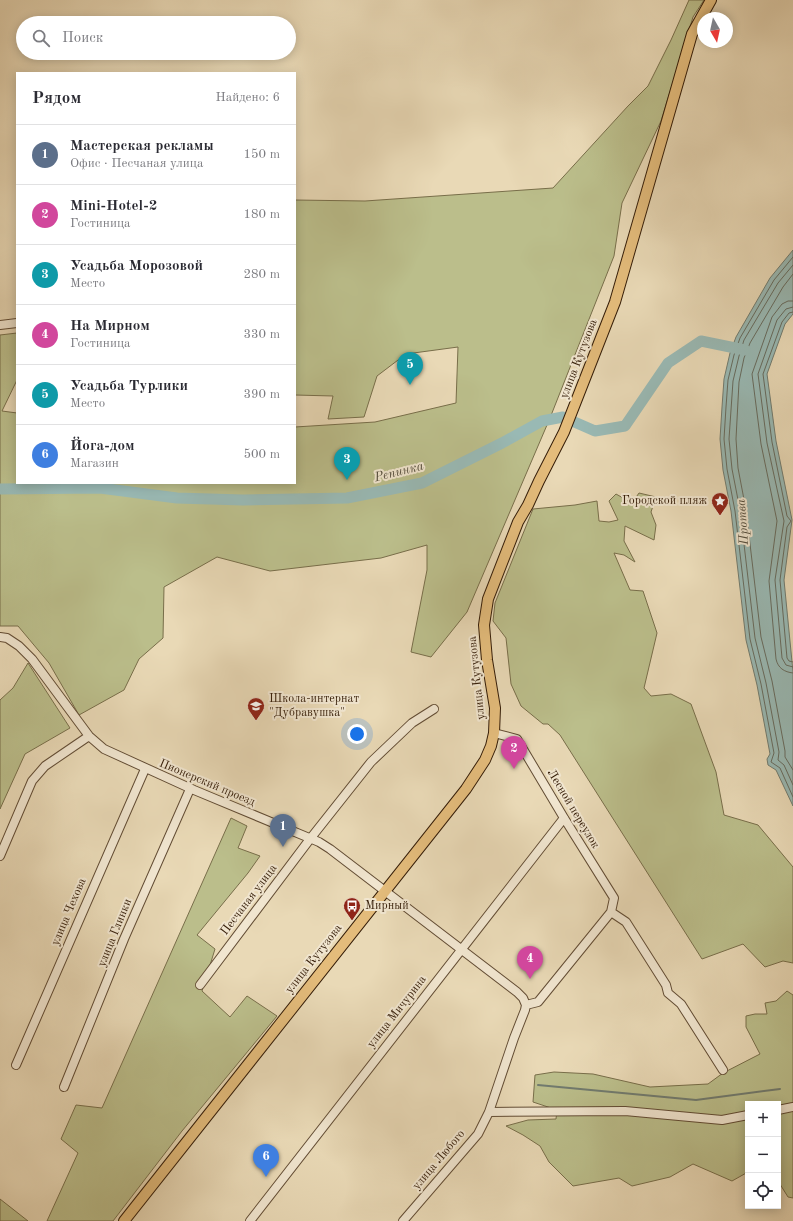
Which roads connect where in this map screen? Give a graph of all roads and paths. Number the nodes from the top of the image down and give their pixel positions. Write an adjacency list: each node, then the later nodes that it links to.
1 (711, 0): 6 (main road, улица Кутузова)
2 (16, 323): 3 (street)
3 (0, 325)
4 (0, 637): 7 (street, Пионерский проезд)
5 (434, 709): 11 (street, Песчаная улица)
6 (494, 733): 10 (street, Лесной переулок); 13 (main road, улица Кутузова)
7 (89, 736): 8 (street, Пионерский проезд); 12 (street)
8 (145, 769): 9 (street, Пионерский проезд); 18 (street, улица Чехова)
9 (190, 789): 11 (street, Пионерский проезд); 20 (street, улица Глинки)
10 (564, 818): 14 (street, Лесной переулок); 15 (street, улица Мичурина)
11 (310, 839): 13 (street, Пионерский проезд); 16 (street, Песчаная улица)
12 (0, 856)
13 (385, 890): 15 (street, Пионерский проезд); 25 (main road, улица Кутузова)
14 (611, 912): 17 (street); 19 (street)
15 (461, 950): 17 (street, Пионерский проезд); 26 (street, улица Мичурина)
16 (200, 985)
17 (526, 1004): 23 (street)
18 (16, 1065)
19 (722, 1070)
20 (64, 1087)
21 (793, 1107): 22 (street)
22 (781, 1109)
23 (489, 1112): 24 (street); 27 (street, улица Любого)
24 (745, 1116)
25 (124, 1221)
26 (250, 1221)
27 (403, 1221)

